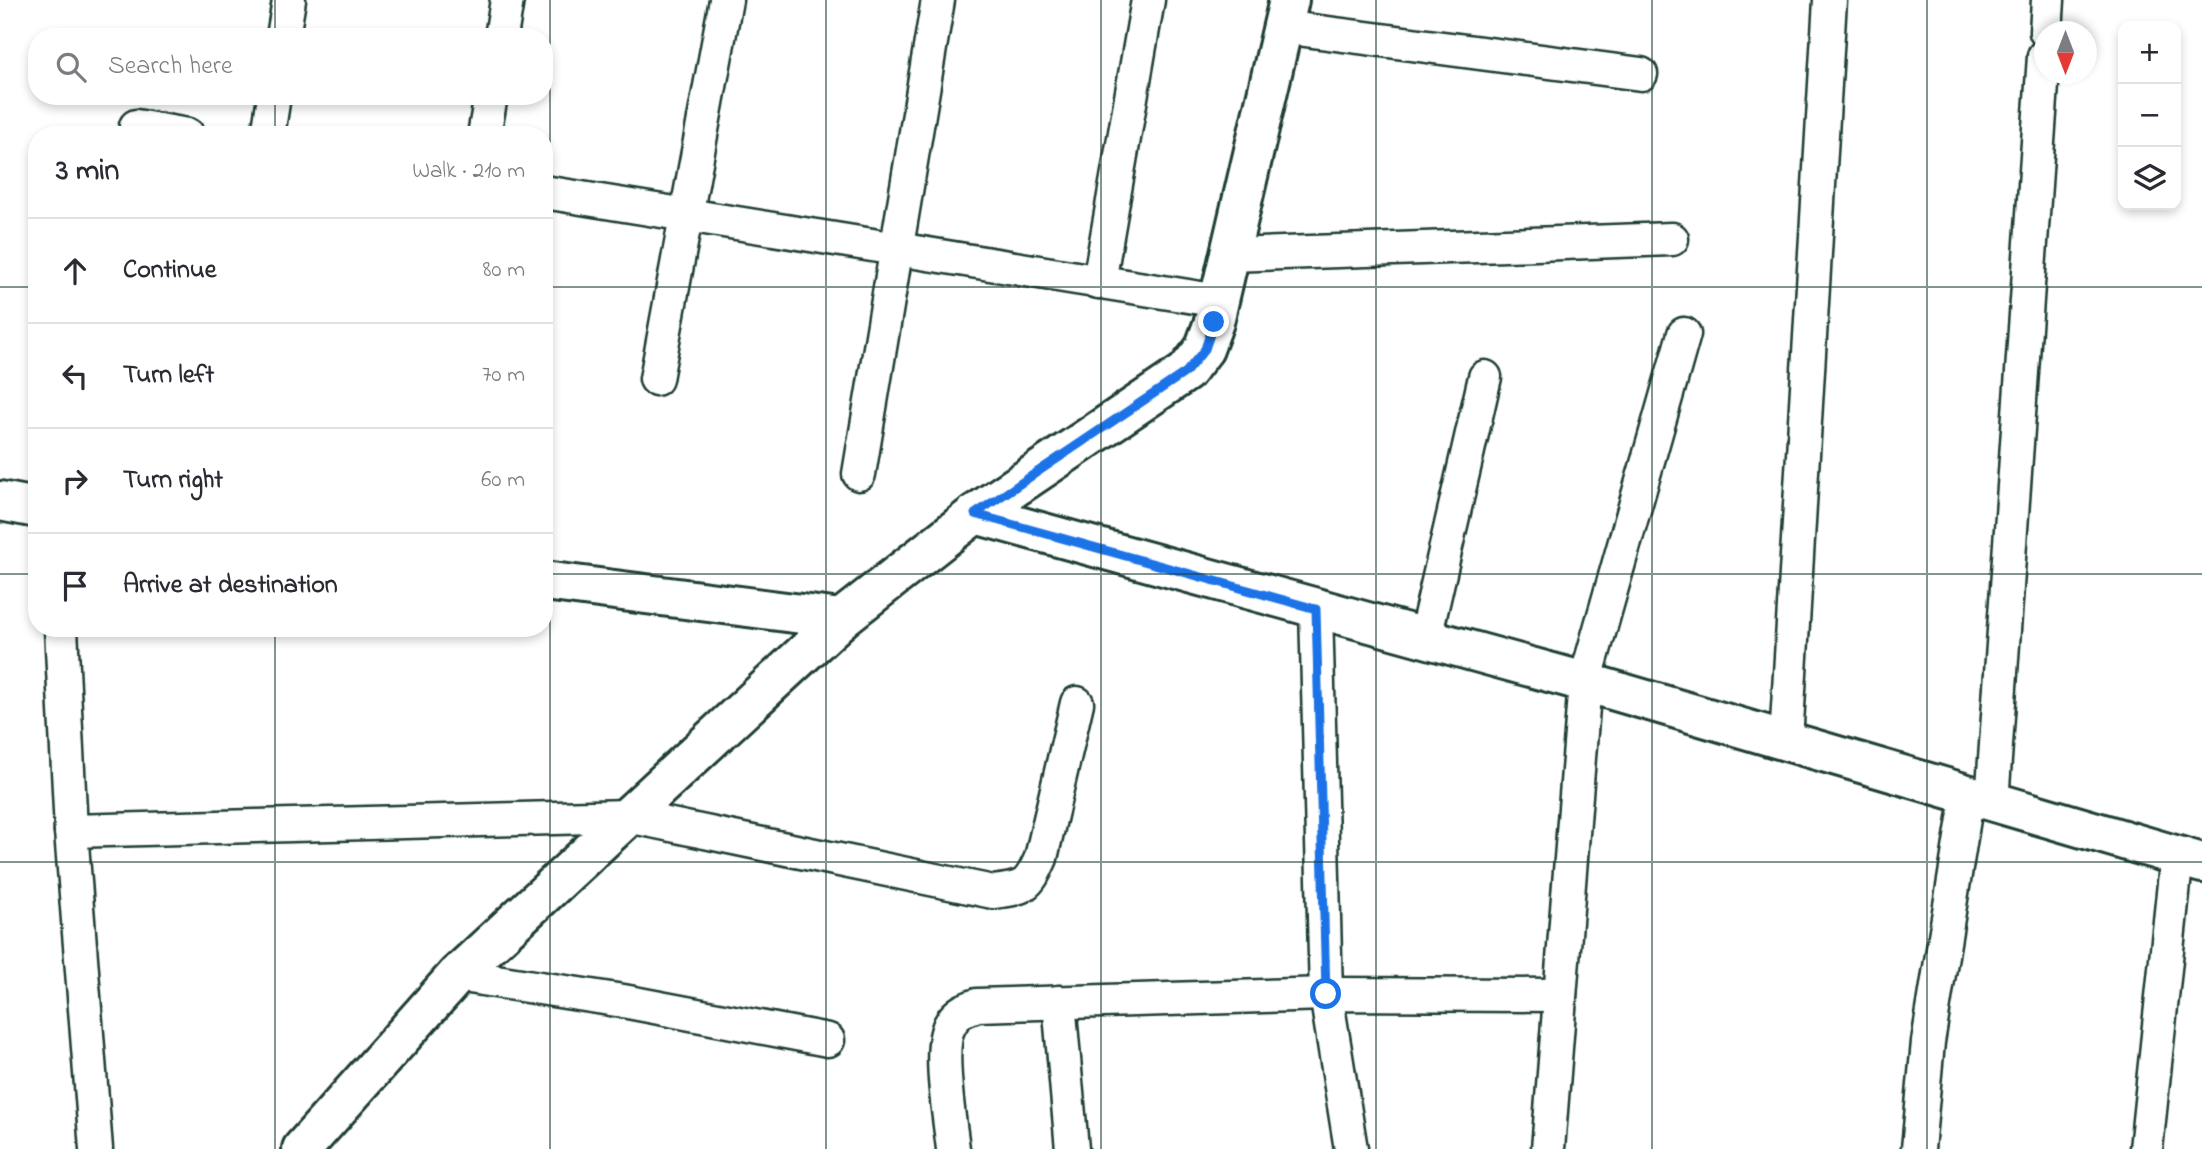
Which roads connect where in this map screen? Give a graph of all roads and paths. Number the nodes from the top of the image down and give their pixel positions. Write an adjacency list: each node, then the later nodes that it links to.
1 (289, 0): 10 (street)
2 (507, 0): 11 (street)
3 (726, 0): 19 (street)
4 (938, 0): 21 (street)
5 (1148, 0): 23 (street)
6 (1830, 0): 39 (street)
7 (2048, 0): 9 (street)
8 (1285, 13): 12 (street); 22 (street)
9 (2047, 21)
10 (284, 28)
11 (502, 28)
12 (1641, 74)
13 (2043, 84): 40 (street)
14 (273, 105): 16 (street)
15 (489, 105): 17 (street)
16 (269, 126)
17 (486, 126)
18 (553, 193): 19 (street)
19 (688, 215): 21 (street); 27 (street)
20 (1672, 239): 22 (street)
21 (896, 249): 23 (street); 28 (street)
22 (1229, 256): 24 (street)
23 (1099, 282): 24 (street)
24 (1219, 301): 31 (street)
25 (1684, 334): 37 (street)
26 (1485, 377): 36 (street)
27 (656, 379)
28 (859, 474)
29 (0, 501): 30 (street)
30 (28, 506)
31 (975, 514): 33 (street); 34 (street)
32 (553, 582): 34 (street)
33 (1316, 609): 36 (street); 45 (street)
34 (841, 619): 41 (street)
35 (61, 637): 42 (street)
36 (1425, 638): 37 (street)
37 (1585, 682): 39 (street); 46 (street)
38 (1077, 703): 41 (street)
39 (1786, 741): 40 (street)
40 (1980, 798): 43 (street); 55 (street)
41 (628, 816): 42 (street); 44 (street)
42 (71, 831): 49 (street)
43 (2190, 859): 56 (street)
44 (457, 975): 48 (street); 50 (street)
45 (1326, 994): 46 (street); 47 (street); 53 (street)
46 (1560, 995): 54 (street)
47 (1059, 1002): 51 (street); 52 (street)
48 (828, 1040)
49 (96, 1149)
50 (302, 1149)
51 (953, 1149)
52 (1072, 1149)
53 (1351, 1149)
54 (1548, 1149)
55 (1918, 1149)
56 (2146, 1149)

